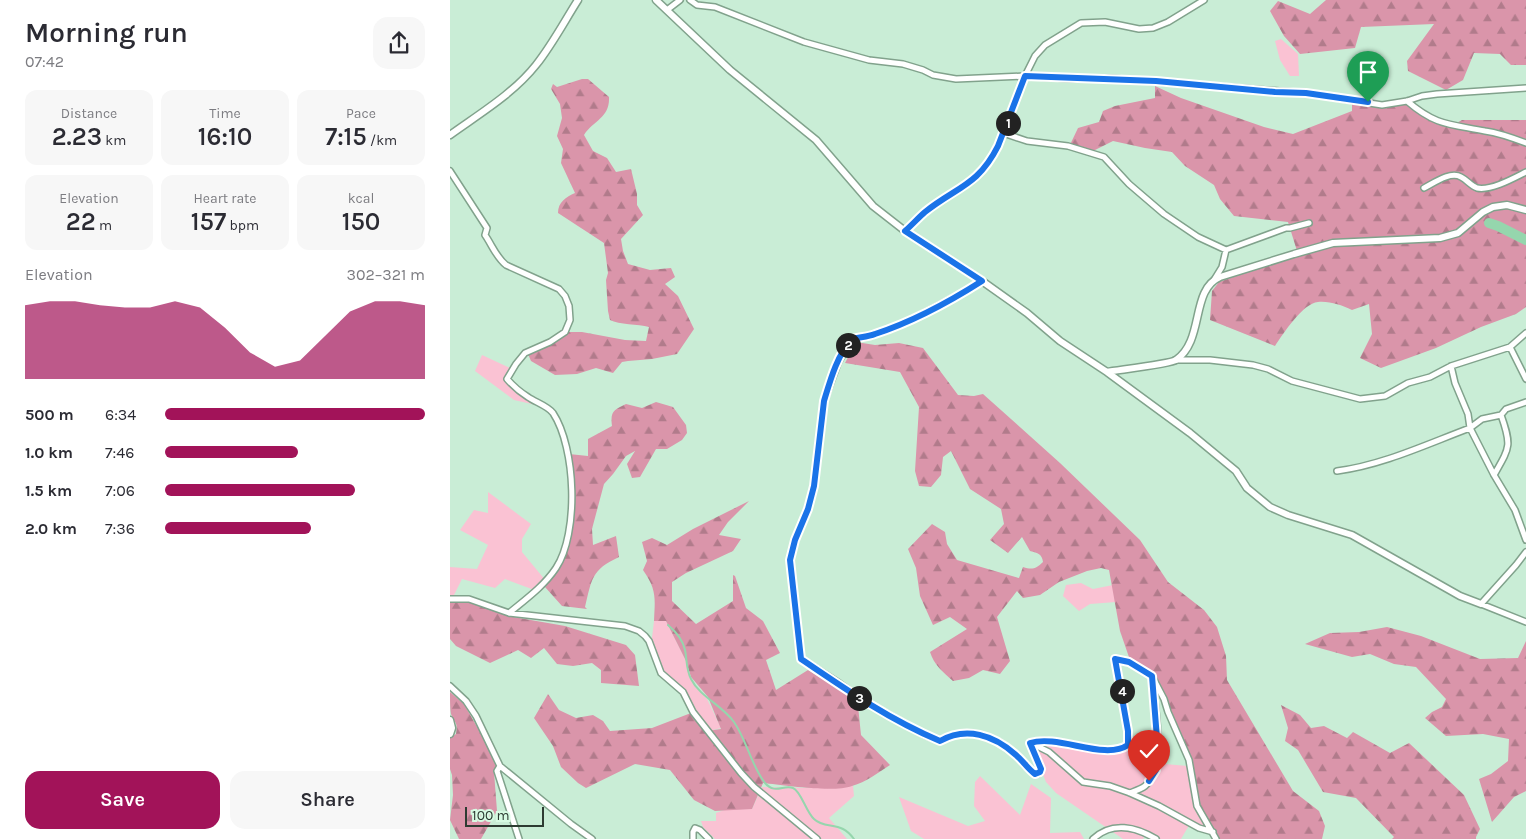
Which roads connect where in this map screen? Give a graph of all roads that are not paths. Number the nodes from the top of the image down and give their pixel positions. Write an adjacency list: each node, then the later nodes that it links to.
1 (578, 0): 11 (street)
2 (656, 0): 6 (street)
3 (680, 0): 6 (street)
4 (690, 0): 7 (street)
5 (1204, 0): 7 (street)
6 (667, 10): 18 (street)
7 (1025, 76): 9 (street); 10 (street)
8 (1526, 88): 9 (street)
9 (1407, 101): 12 (street)
10 (1003, 133): 18 (street); 19 (street)
11 (450, 135)
12 (1526, 143)
13 (450, 172): 37 (street)
14 (1526, 172): 15 (street)
15 (1424, 188)
16 (1526, 210): 20 (street)
17 (1308, 223): 19 (street)
18 (905, 231): 21 (street)
19 (1226, 250): 20 (street)
20 (1214, 280): 24 (street)
21 (982, 281): 26 (street); 43 (street)
22 (1526, 333): 23 (street)
23 (1510, 348): 25 (street); 27 (street)
24 (1175, 360): 25 (street); 26 (street)
25 (1451, 366): 30 (street)
26 (1107, 372): 36 (street)
27 (1526, 380)
28 (1526, 402): 29 (street)
29 (1501, 415): 30 (street); 32 (street)
30 (1470, 428): 31 (street); 32 (street)
31 (1337, 471)
32 (1494, 475): 33 (street)
33 (1526, 540)
34 (1526, 552): 36 (street)
35 (450, 599): 37 (street)
36 (1481, 604): 38 (street)
37 (509, 613): 51 (street)
38 (1526, 622)
39 (1152, 676): 43 (street); 45 (street); 46 (street)
40 (450, 686): 44 (street)
41 (450, 720): 42 (street)
42 (450, 734)
43 (1030, 743): 45 (street)
44 (500, 766): 47 (street); 48 (street)
45 (1130, 793): 46 (street)
46 (1212, 832): 54 (street)
47 (519, 839)
48 (592, 839)
49 (693, 839): 50 (street)
50 (709, 839)
51 (817, 839)
52 (1093, 839): 53 (street)
53 (1156, 839)
54 (1216, 839)

